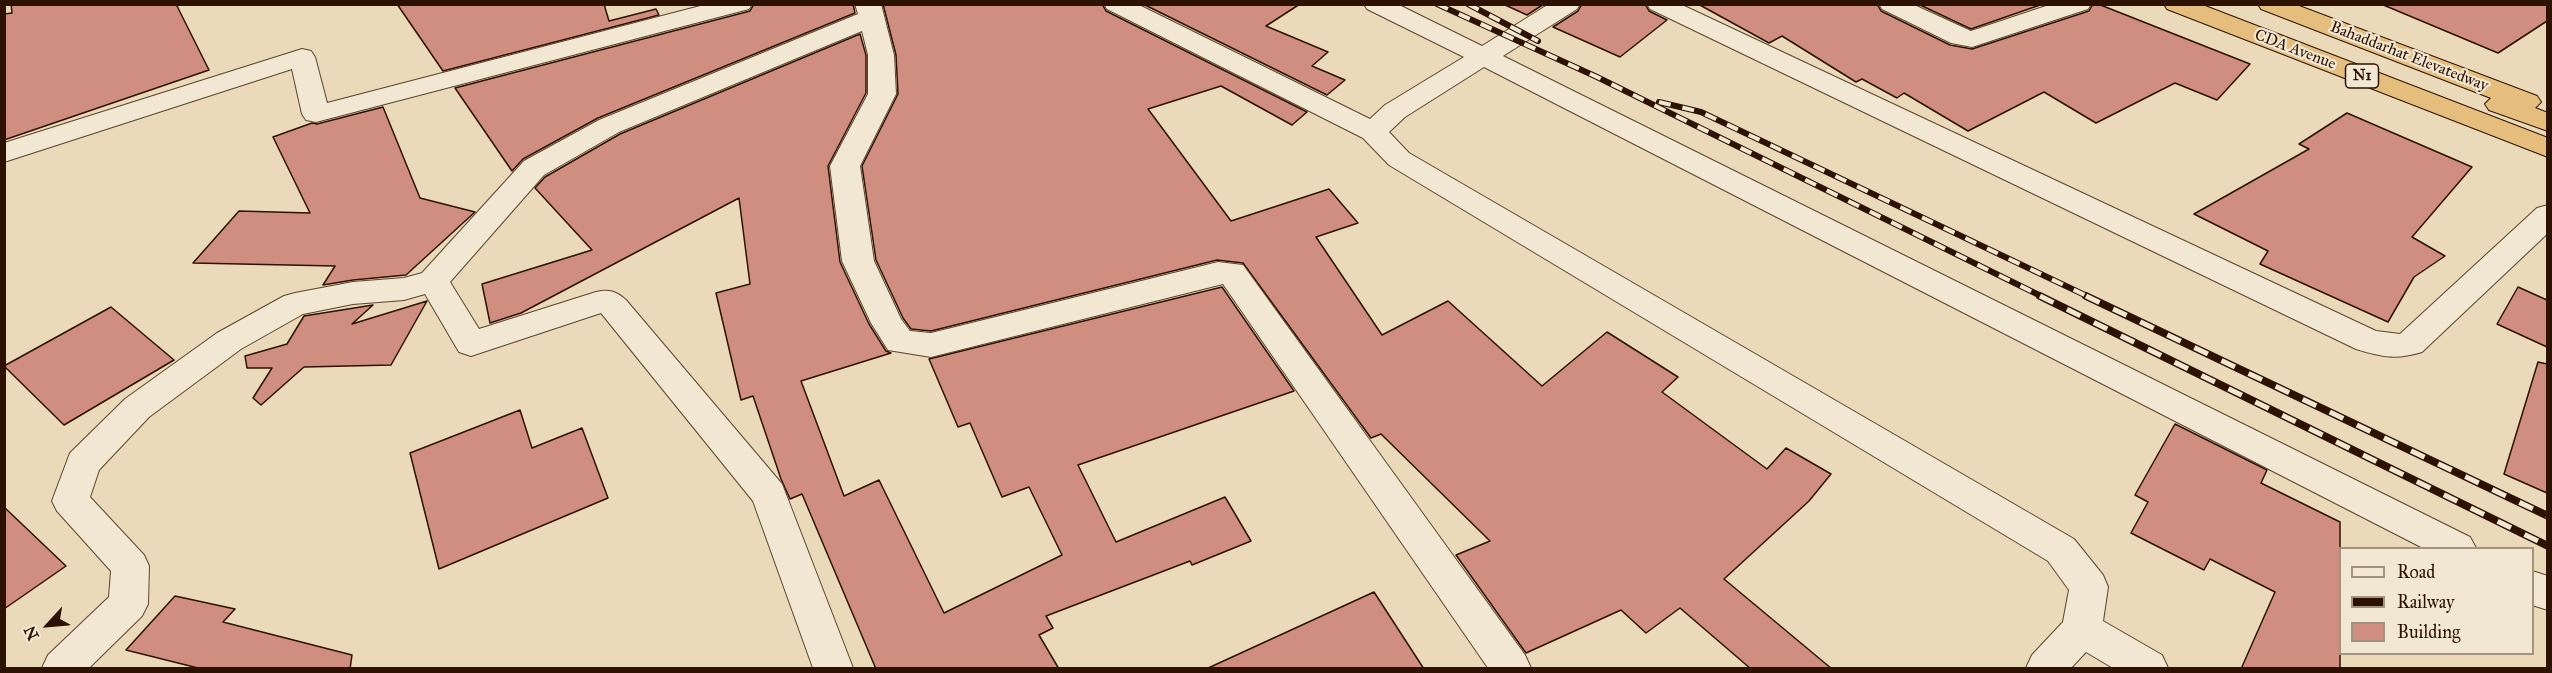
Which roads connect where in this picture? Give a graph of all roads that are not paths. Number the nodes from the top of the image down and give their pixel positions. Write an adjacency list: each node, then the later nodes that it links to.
1 (740, 4): 19 (street)
2 (1116, 4): 17 (street)
3 (1376, 4): 13 (street)
4 (1568, 4): 13 (street)
5 (1659, 4): 20 (street)
6 (1891, 4): 7 (street)
7 (2079, 4)
8 (2176, 4): 18 (highway, CDA Avenue / N1)
9 (2238, 4): 16 (highway, Bahaddarhat Elevatedway)
10 (2270, 4): 15 (highway, Bahaddarhat Elevatedway)
11 (2315, 4): 14 (highway)
12 (869, 11): 21 (street); 26 (street)
13 (1483, 56): 17 (street); 22 (street)
14 (2547, 92)
15 (2547, 110)
16 (2547, 123)
17 (1373, 132): 23 (street)
18 (2547, 148)
19 (4, 153)
20 (2547, 215)
21 (433, 281): 24 (street); 25 (street)
22 (2453, 547)
23 (2082, 629): 27 (street); 28 (street)
24 (62, 669)
25 (832, 669)
26 (1511, 669)
27 (2046, 669)
28 (2148, 669)

